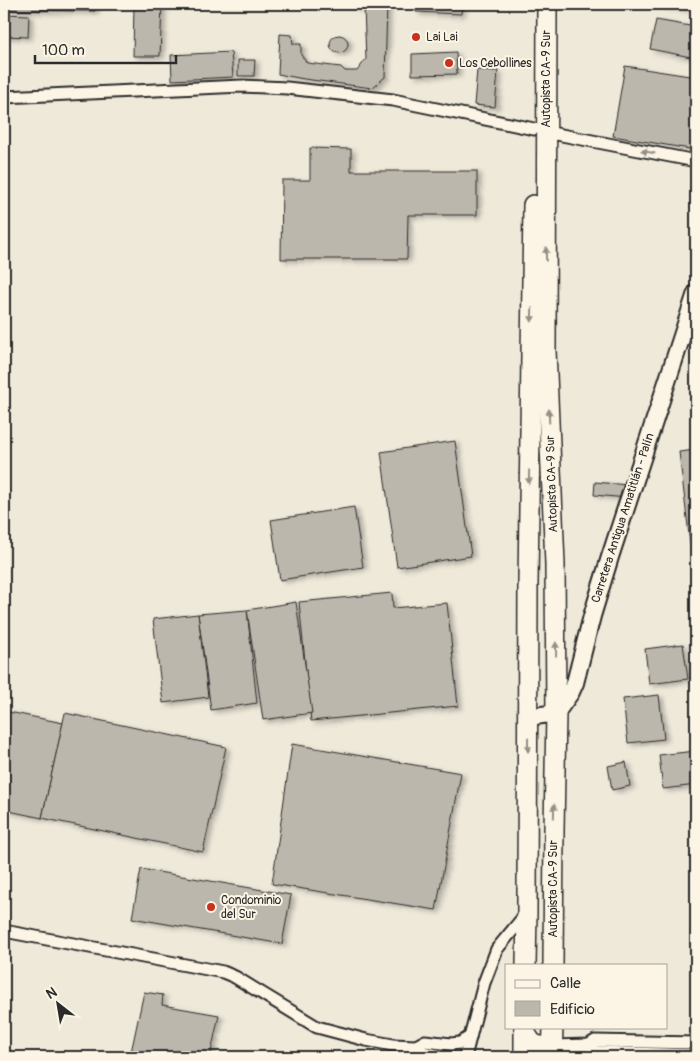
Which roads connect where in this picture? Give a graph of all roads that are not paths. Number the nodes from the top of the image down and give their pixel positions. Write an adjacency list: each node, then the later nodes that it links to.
1 (535, 4): 4 (highway, Autopista CA-9 Sur)
2 (547, 4): 4 (highway, Autopista CA-9 Sur)
3 (4, 97): 4 (street)
4 (540, 131): 5 (street, one-way to 4); 7 (highway, Autopista CA-9 Sur, one-way to 4); 8 (highway, Autopista CA-9 Sur, one-way to 8)
5 (696, 162)
6 (696, 294): 7 (main road, Carretera Antigua Amatitlán - Palín)
7 (556, 714): 8 (main road); 12 (highway, Autopista CA-9 Sur, one-way to 7)
8 (528, 717): 9 (highway, Autopista CA-9 Sur, one-way to 9)
9 (527, 912): 11 (highway, Autopista CA-9 Sur); 15 (street)
10 (4, 931): 18 (street)
11 (526, 964)
12 (553, 964)
13 (524, 1028): 19 (highway); 23 (highway)
14 (553, 1028): 19 (highway)
15 (470, 1037): 18 (street); 22 (street)
16 (696, 1043): 17 (street)
17 (588, 1045): 19 (street); 20 (street)
18 (416, 1046): 21 (street)
19 (552, 1052)
20 (696, 1055)
21 (446, 1057)
22 (465, 1057)
23 (524, 1057)

